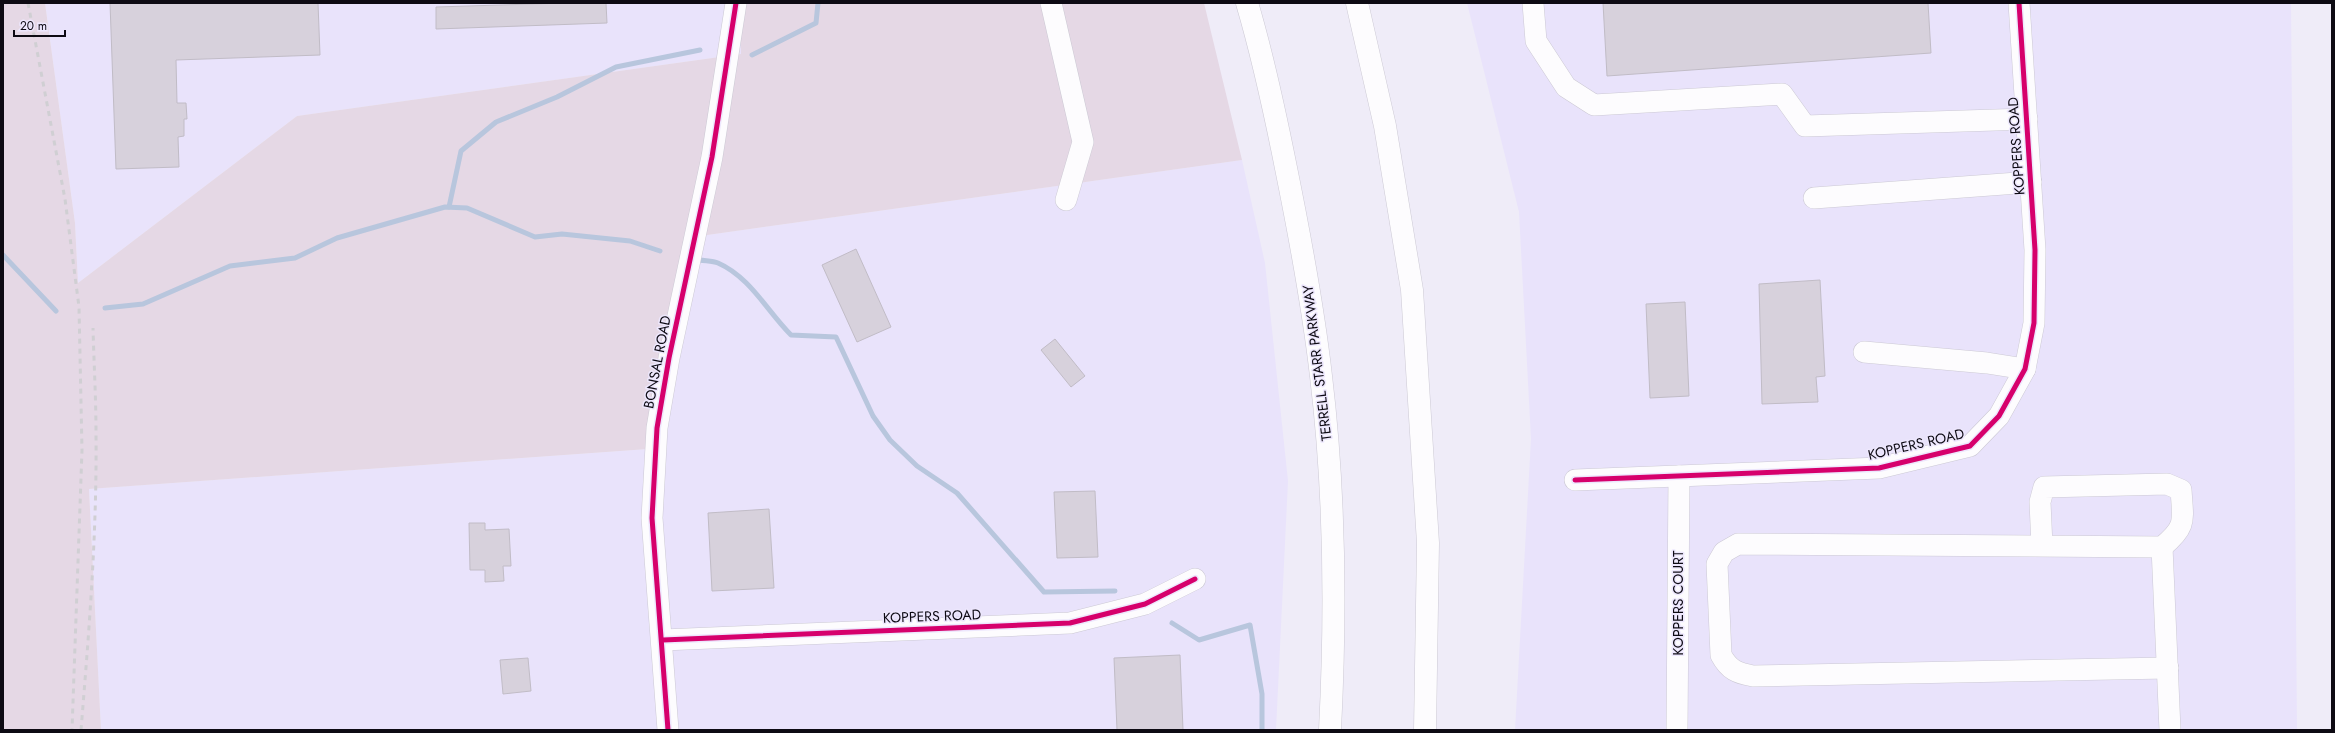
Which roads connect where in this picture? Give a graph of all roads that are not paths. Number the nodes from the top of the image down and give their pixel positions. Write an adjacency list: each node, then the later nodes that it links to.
1 (736, 3): 18 (street, BONSAL ROAD)
2 (1051, 3): 10 (street)
3 (1247, 3): 21 (highway, TERRELL STARR PARKWAY)
4 (1357, 3): 22 (highway)
5 (1533, 3): 7 (street)
6 (2019, 3): 7 (street, KOPPERS ROAD)
7 (2026, 119): 8 (street, KOPPERS ROAD)
8 (2031, 182): 9 (street); 12 (street, KOPPERS ROAD)
9 (1814, 198)
10 (1066, 200)
11 (1864, 352): 12 (street)
12 (2025, 369): 13 (street, KOPPERS ROAD)
13 (1679, 476): 14 (street, KOPPERS ROAD); 23 (street, KOPPERS COURT)
14 (1575, 480)
15 (2042, 546): 16 (street); 16 (street); 19 (street)
16 (2162, 547): 19 (street)
17 (1195, 578): 18 (street, KOPPERS ROAD)
18 (663, 640): 20 (street, BONSAL ROAD)
19 (2168, 668): 24 (street)
20 (668, 730)
21 (1330, 730)
22 (1425, 730)
23 (1677, 730)
24 (2170, 730)

